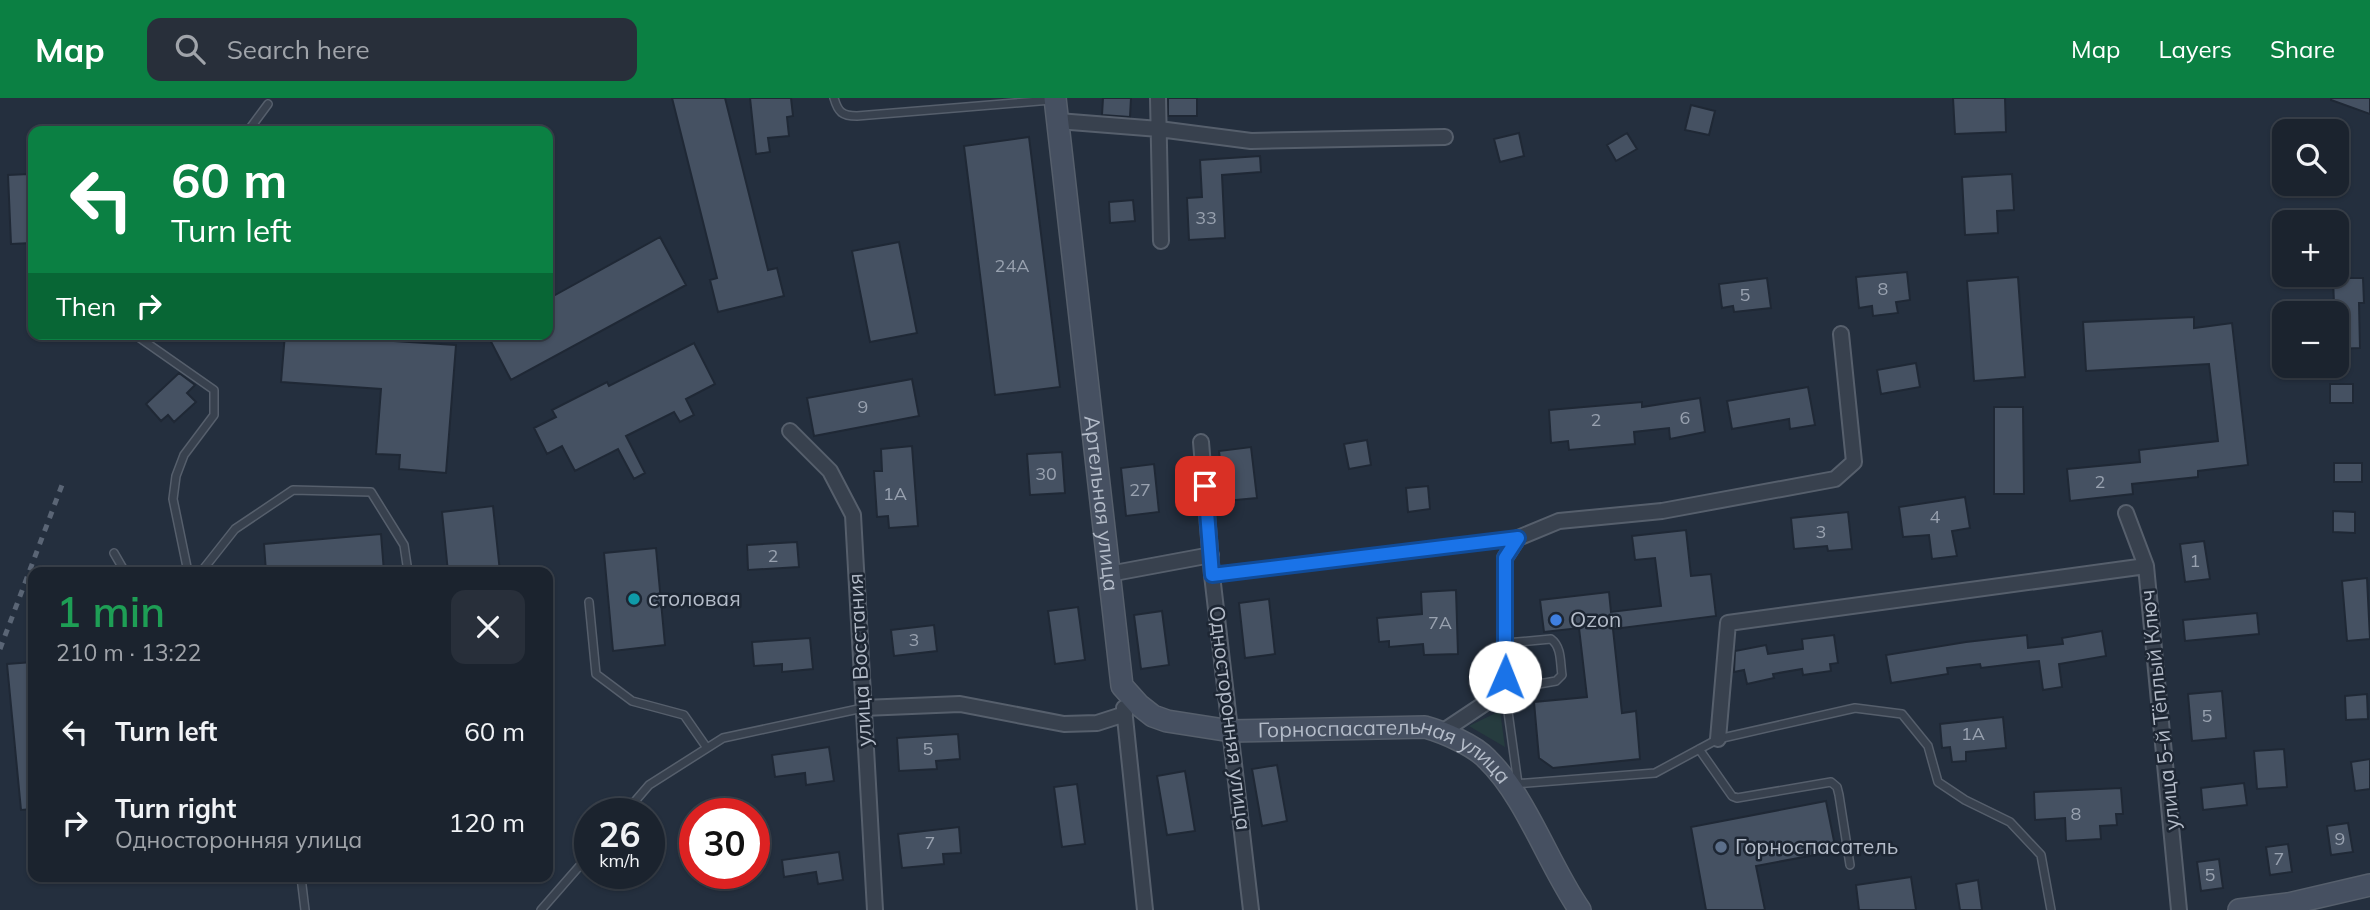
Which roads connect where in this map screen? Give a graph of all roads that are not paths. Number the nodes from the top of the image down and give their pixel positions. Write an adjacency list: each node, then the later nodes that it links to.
1 (834, 98): 4 (lane)
2 (1158, 98): 6 (street)
3 (268, 104): 5 (lane)
4 (1056, 106): 6 (street); 22 (main road, Артельная улица)
5 (251, 126)
6 (1159, 129): 7 (street); 8 (street)
7 (1445, 137)
8 (1161, 241)
9 (1841, 334): 14 (street)
10 (143, 340): 19 (lane)
11 (790, 431): 28 (street, улица Восстания)
12 (1201, 442): 16 (street, Односторонняя улица)
13 (2126, 513): 17 (street, улица 5-й Тёплый Ключ)
14 (1518, 538): 23 (lane); 25 (street)
15 (114, 553): 18 (lane)
16 (1211, 555): 22 (street); 23 (street, Односторонняя улица)
17 (2146, 566): 32 (street); 49 (street, улица 5-й Тёплый Ключ)
18 (122, 567)
19 (187, 567)
20 (205, 567): 21 (lane)
21 (407, 567)
22 (1109, 574): 26 (main road, Артельная улица)
23 (1212, 575): 30 (street, Односторонняя улица)
24 (589, 602): 33 (lane)
25 (1506, 643): 27 (street); 27 (lane)
26 (1122, 686): 29 (street, Артельная улица); 30 (main road, Горноспасательная улица)
27 (1505, 691): 31 (street); 35 (lane)
28 (863, 708): 29 (street); 33 (lane); 44 (street, улица Восстания)
29 (1125, 714): 45 (street, Артельная улица)
30 (1231, 730): 31 (main road, Горноспасательная улица); 46 (street, Односторонняя улица)
31 (1442, 732): 35 (main road, Горноспасательная улица)
32 (1718, 739): 34 (lane); 48 (lane)
33 (707, 748): 36 (lane)
34 (1699, 749): 35 (lane); 37 (lane)
35 (1513, 784): 47 (main road, Горноспасательная улица)
36 (638, 798)
37 (1850, 865)
38 (574, 872): 43 (lane)
39 (302, 882): 42 (lane)
40 (2370, 885): 41 (main road)
41 (2289, 907): 50 (main road)
42 (305, 910)
43 (541, 910)
44 (875, 910)
45 (1145, 910)
46 (1251, 910)
47 (1580, 910)
48 (2050, 910)
49 (2179, 910)
50 (2239, 910)

